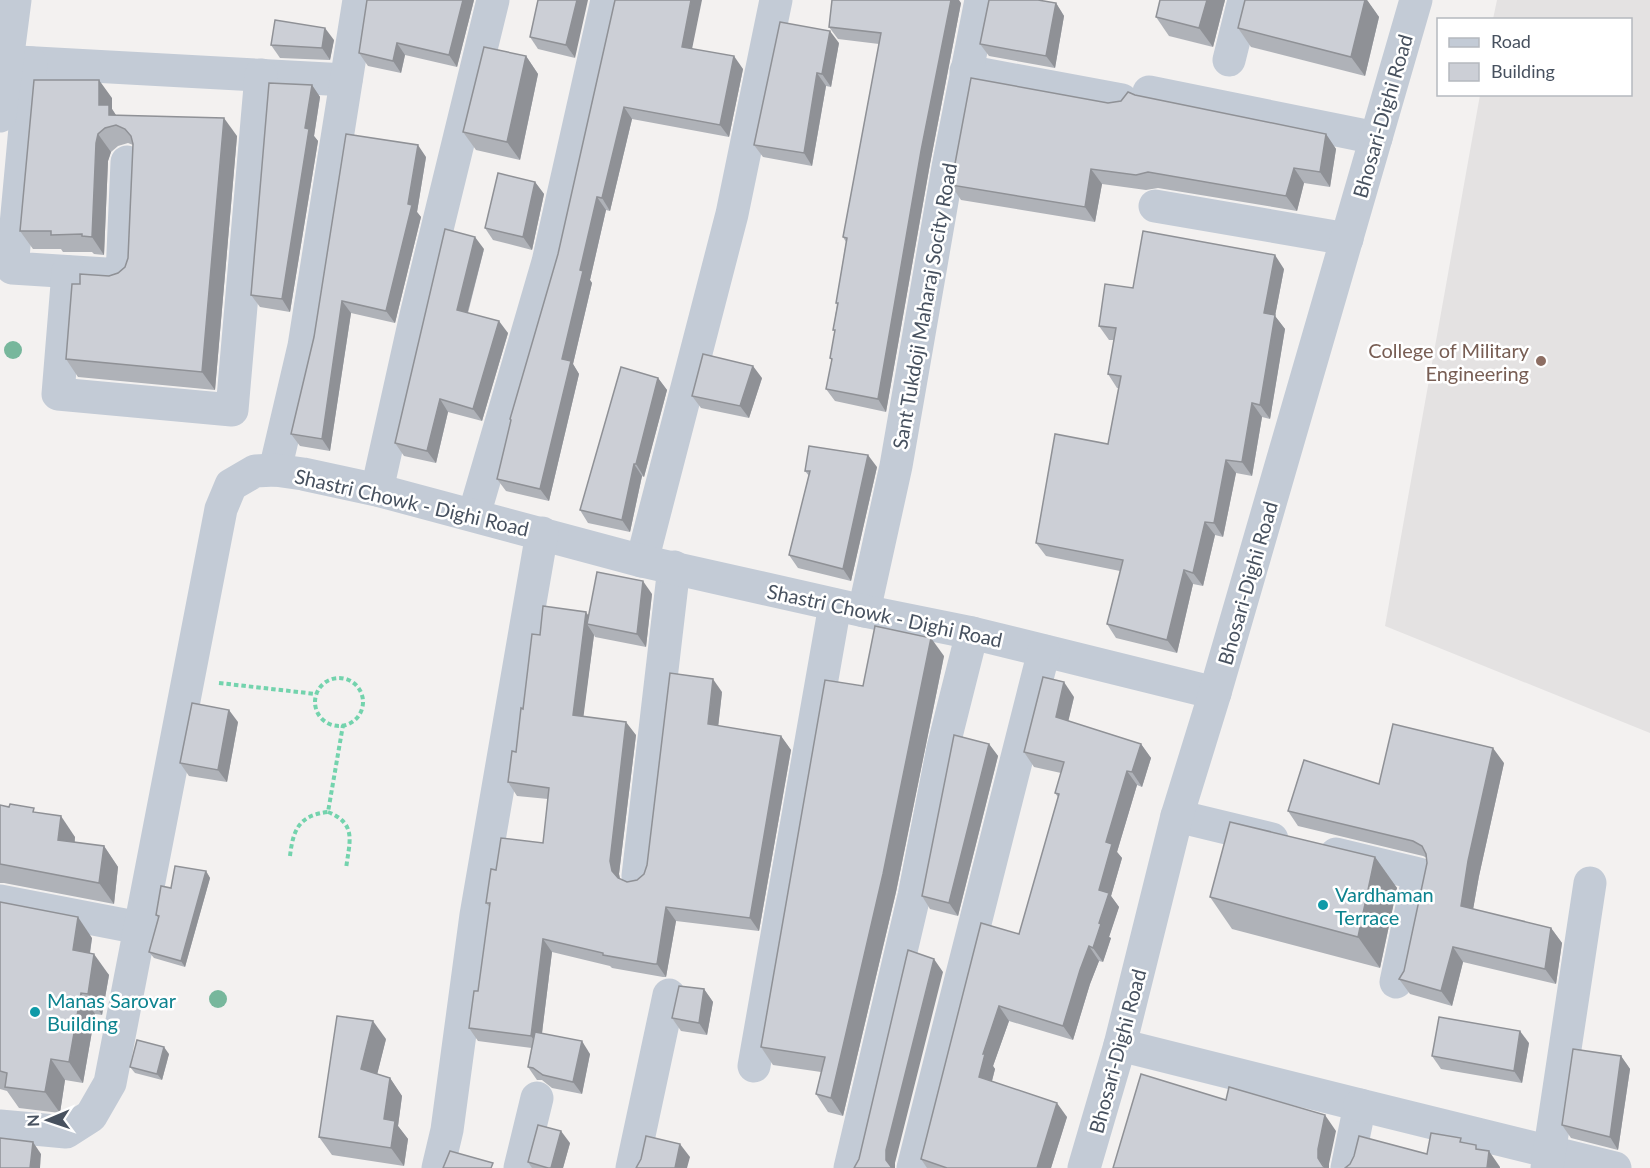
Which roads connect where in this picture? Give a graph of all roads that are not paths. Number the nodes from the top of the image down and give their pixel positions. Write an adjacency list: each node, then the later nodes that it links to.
1 (15, 0): 10 (street)
2 (359, 0): 13 (street)
3 (493, 0): 22 (street)
4 (607, 0): 23 (street)
5 (776, 0): 25 (street)
6 (981, 0): 11 (street, Sant Tukdoji Maharaj Socity Road)
7 (1244, 0): 9 (street)
8 (1416, 0): 16 (street, Bhosari-Dighi Road)
9 (1229, 60)
10 (13, 62): 12 (street); 15 (street); 20 (street)
11 (966, 71): 16 (street); 27 (street, Sant Tukdoji Maharaj Socity Road)
12 (261, 75): 13 (street); 20 (street)
13 (346, 80): 21 (street)
14 (1236, 92): 16 (street)
15 (0, 116)
16 (1379, 129): 19 (street, Bhosari-Dighi Road)
17 (127, 162): 20 (street)
18 (1155, 206): 19 (street)
19 (1347, 239): 30 (street, Bhosari-Dighi Road)
20 (68, 272)
21 (275, 470): 22 (street, Shastri Chowk - Dighi Road); 35 (street, Shastri Chowk - Dighi Road)
22 (377, 490): 23 (street, Shastri Chowk - Dighi Road)
23 (474, 515): 24 (street, Shastri Chowk - Dighi Road)
24 (542, 532): 25 (street, Shastri Chowk - Dighi Road); 44 (street)
25 (642, 561): 26 (street, Shastri Chowk - Dighi Road)
26 (674, 567): 27 (street, Shastri Chowk - Dighi Road); 32 (street)
27 (850, 608): 28 (street, Shastri Chowk - Dighi Road); 39 (street, Sant Tukdoji Maharaj Socity Road)
28 (972, 633): 29 (street, Shastri Chowk - Dighi Road); 47 (street)
29 (1044, 651): 30 (street, Shastri Chowk - Dighi Road); 48 (street)
30 (1215, 693): 31 (street, Bhosari-Dighi Road)
31 (1177, 816): 36 (street); 38 (street, Bhosari-Dighi Road)
32 (638, 876)
33 (1590, 883): 43 (street)
34 (0, 901): 35 (street)
35 (140, 928): 42 (street, Shastri Chowk - Dighi Road)
36 (1396, 981)
37 (669, 995): 46 (street)
38 (1120, 1045): 41 (street); 49 (street, Bhosari-Dighi Road)
39 (754, 1066)
40 (537, 1098): 45 (street)
41 (1360, 1105): 43 (street); 50 (street)
42 (0, 1126)
43 (1548, 1160): 51 (street)
44 (438, 1168)
45 (520, 1168)
46 (632, 1168)
47 (850, 1168)
48 (913, 1168)
49 (1084, 1168)
50 (1347, 1168)
51 (1615, 1168)

